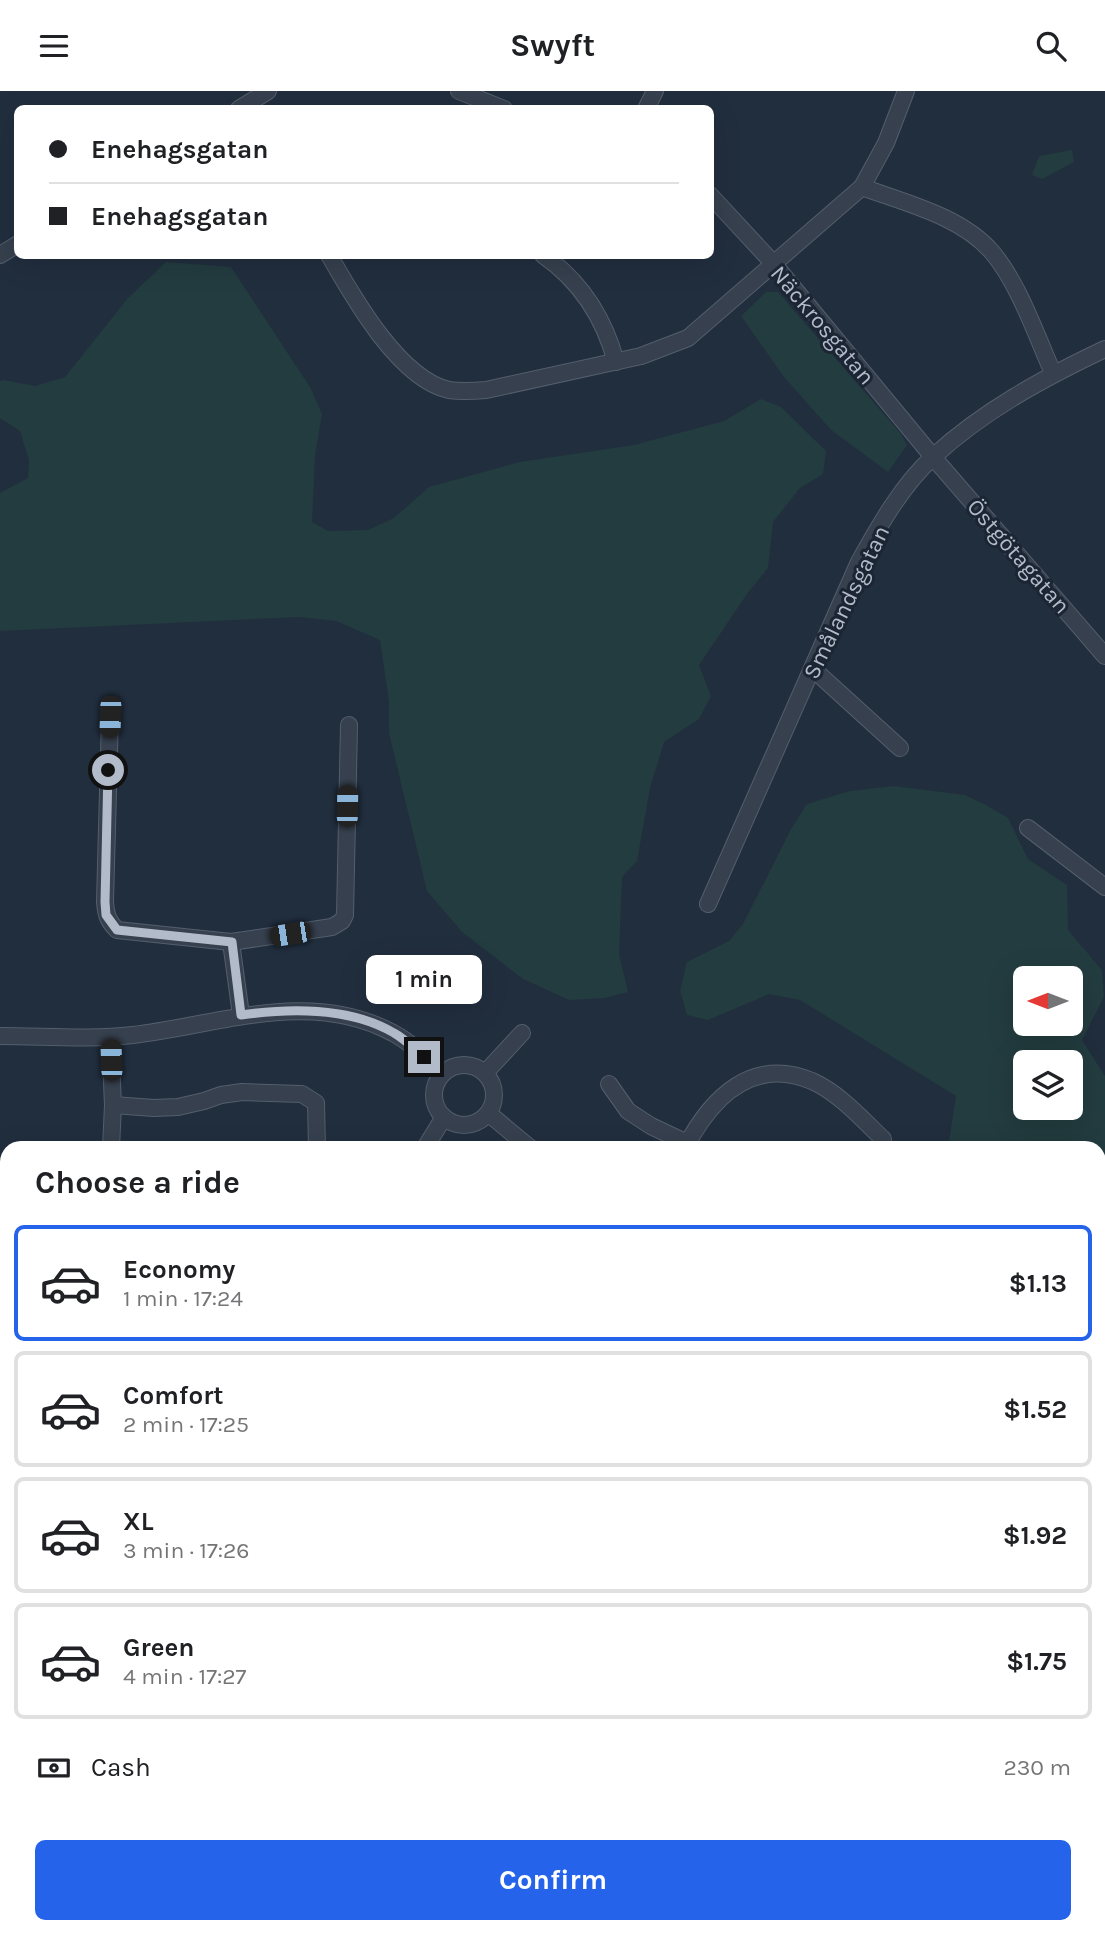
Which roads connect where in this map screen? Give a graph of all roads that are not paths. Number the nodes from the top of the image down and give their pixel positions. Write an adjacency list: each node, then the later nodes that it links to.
1 (268, 91): 5 (street)
2 (459, 91): 4 (street)
3 (906, 91): 6 (street)
4 (486, 96)
5 (245, 105)
6 (862, 187): 10 (street); 13 (street)
7 (714, 199): 10 (street, Näckrosgatan)
8 (332, 259): 12 (street)
9 (550, 259): 12 (street)
10 (773, 263): 12 (street); 14 (street, Näckrosgatan)
11 (1105, 348): 13 (street, Smålandsgatan)
12 (616, 362)
13 (1054, 373): 14 (street, Smålandsgatan)
14 (933, 457): 15 (street, Östgötagatan); 16 (street, Smålandsgatan)
15 (1105, 656)
16 (813, 669): 19 (street); 22 (street, Smålandsgatan)
17 (110, 717): 23 (street)
18 (349, 725): 23 (street)
19 (900, 748)
20 (1028, 828): 21 (street)
21 (1105, 887)
22 (708, 904)
23 (232, 942): 24 (street)
24 (241, 1015): 27 (street); 28 (street)
25 (522, 1033): 29 (street)
26 (0, 1036): 27 (street)
27 (110, 1037): 31 (street)
28 (442, 1073): 29 (street); 33 (street)
29 (485, 1073): 32 (street)
30 (609, 1084): 39 (street)
31 (113, 1105): 35 (street); 36 (street)
32 (488, 1113): 33 (street); 38 (street)
33 (444, 1117): 37 (street)
34 (883, 1139): 40 (street)
35 (111, 1141)
36 (317, 1141)
37 (429, 1141)
38 (522, 1141)
39 (678, 1141)
40 (689, 1141)

